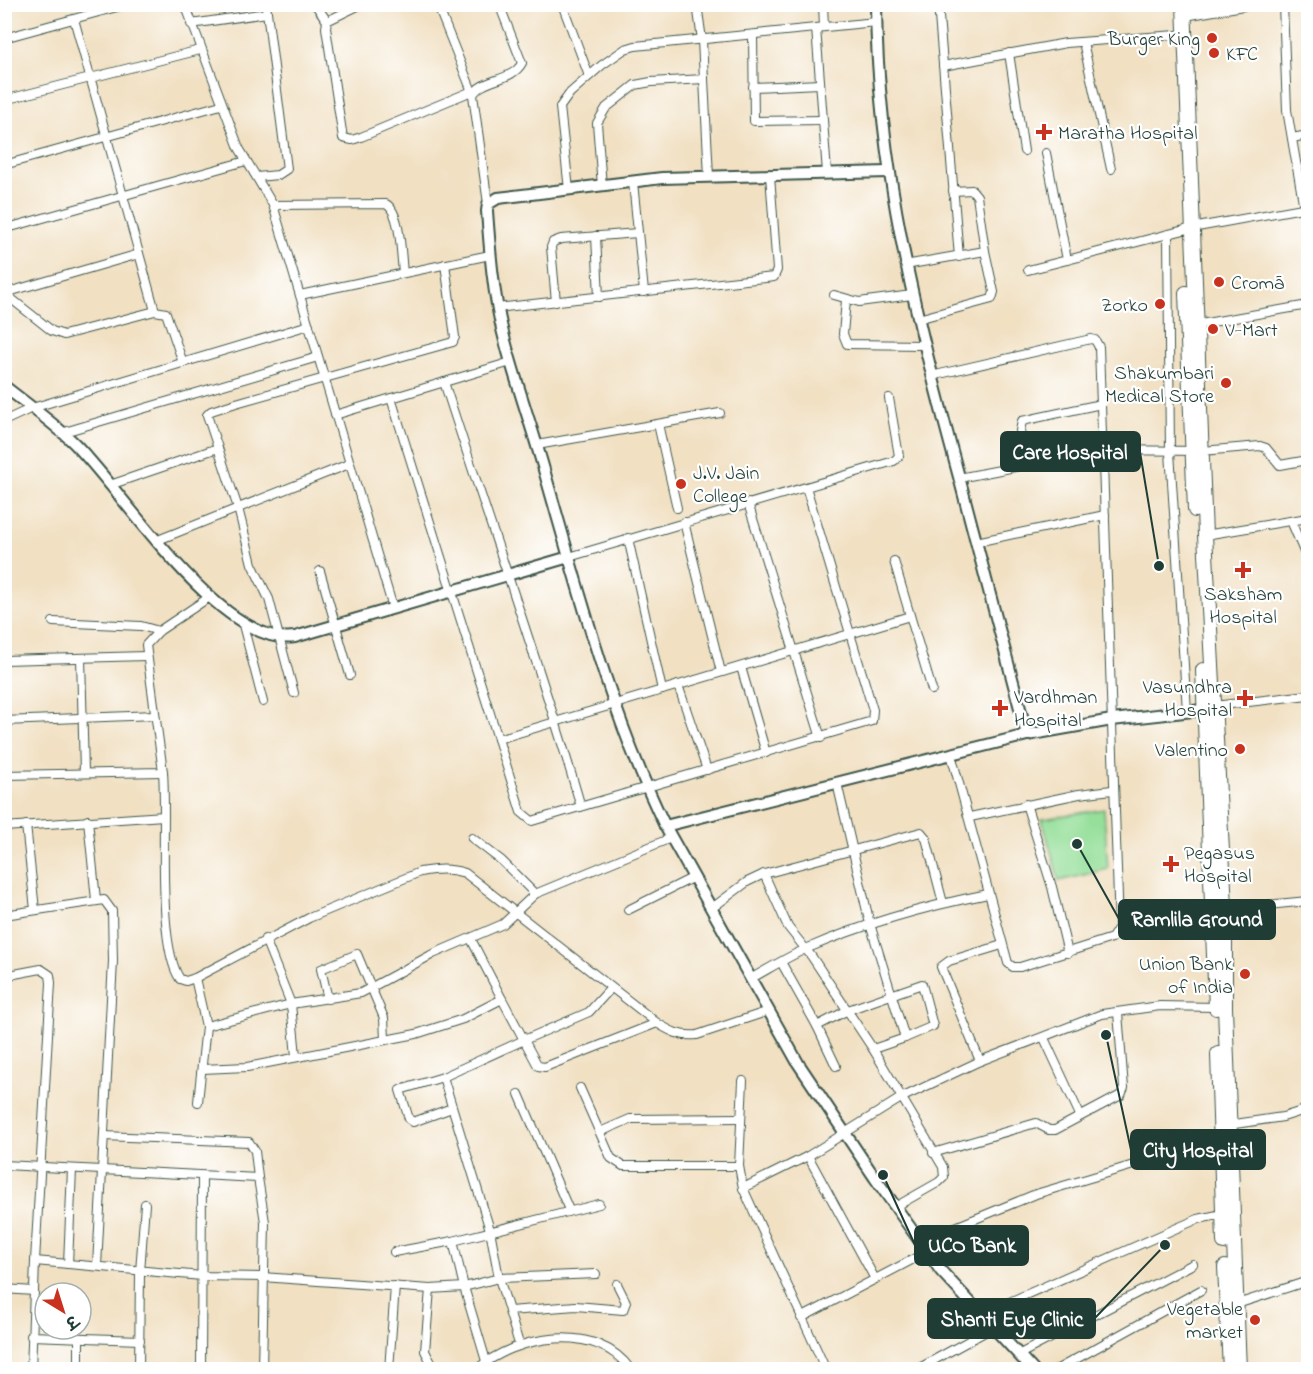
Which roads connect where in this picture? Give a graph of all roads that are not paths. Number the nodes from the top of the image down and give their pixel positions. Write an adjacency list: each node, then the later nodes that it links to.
1 (128, 4): 17 (street)
2 (184, 4): 20 (street)
3 (315, 4): 18 (street)
4 (362, 4): 18 (street)
5 (437, 4): 35 (street)
6 (499, 4): 35 (street)
7 (562, 4): 30 (street)
8 (697, 4): 25 (street)
9 (823, 4): 21 (street)
10 (876, 4): 19 (street)
11 (938, 4): 29 (street)
12 (1176, 4): 22 (highway)
13 (1255, 4): 16 (street)
14 (1283, 4): 41 (street)
15 (266, 9): 20 (street); 50 (street)
16 (1185, 10): 61 (highway)
17 (74, 19): 24 (street); 31 (street)
18 (327, 21): 35 (street)
19 (876, 22): 21 (street); 47 (street)
20 (191, 24): 27 (street)
21 (820, 28): 23 (street); 33 (street)
22 (1177, 34): 26 (street); 61 (highway)
23 (753, 35): 25 (street); 34 (street)
24 (4, 38)
25 (702, 40): 30 (street); 32 (street)
26 (1083, 42): 28 (street); 46 (street)
27 (200, 50): 31 (street); 37 (street)
28 (1009, 53): 29 (street); 42 (street)
29 (943, 66): 55 (street)
30 (589, 76): 54 (street)
31 (90, 77): 36 (street); 40 (street)
32 (704, 79): 51 (street); 53 (street)
33 (820, 84): 34 (street); 38 (street)
34 (753, 87): 38 (street)
35 (472, 93): 57 (street)
36 (4, 100)
37 (221, 105): 40 (street); 44 (street)
38 (823, 120): 48 (street)
39 (1308, 135): 41 (street)
40 (105, 138): 45 (street); 56 (street)
41 (1292, 138): 59 (street)
42 (1024, 151)
43 (1046, 153): 69 (street)
44 (246, 161): 50 (street); 56 (street)
45 (4, 165)
46 (1111, 169)
47 (888, 172): 48 (street); 71 (street)
48 (827, 173): 49 (street)
49 (770, 175): 51 (street); 74 (street)
50 (257, 177): 58 (street)
51 (709, 177): 52 (street)
52 (633, 182): 53 (street); 62 (street)
53 (602, 186): 54 (street)
54 (569, 190): 57 (street)
55 (952, 191): 65 (street); 68 (street)
56 (123, 196): 60 (street); 66 (street)
57 (488, 204): 67 (street)
58 (273, 205): 73 (street); 76 (street)
59 (1306, 208): 61 (street)
60 (4, 229)
61 (1187, 229): 63 (street); 87 (highway)
62 (638, 233): 64 (street); 74 (street)
63 (1168, 234): 69 (street); 109 (street)
64 (596, 236): 79 (street); 81 (street)
65 (985, 251): 68 (street); 85 (street)
66 (139, 254): 75 (street); 84 (street)
67 (490, 255): 70 (street); 83 (street)
68 (959, 257): 71 (street)
69 (1067, 260): 72 (street)
70 (445, 264): 73 (street); 93 (street)
71 (905, 265): 78 (street)
72 (1028, 270)
73 (403, 273): 76 (street)
74 (644, 292): 79 (street)
75 (5, 293): 84 (street)
76 (300, 295): 86 (street)
77 (834, 295): 80 (street)
78 (912, 295): 80 (street); 85 (street)
79 (599, 297): 81 (street)
80 (846, 300): 88 (street)
81 (556, 302): 83 (street)
82 (1308, 305): 87 (street)
83 (497, 308): 90 (street)
84 (154, 311): 91 (street)
85 (918, 319): 88 (street)
86 (309, 325): 89 (street); 91 (street)
87 (1192, 326): 108 (highway)
88 (924, 345): 92 (street)
89 (318, 357): 93 (street); 104 (street)
90 (511, 362): 94 (street); 105 (street)
91 (183, 363): 99 (street)
92 (931, 376): 98 (street); 113 (street)
93 (324, 378): 101 (street); 106 (street)
94 (444, 382): 96 (street); 131 (street)
95 (4, 386): 99 (street)
96 (391, 398): 101 (street); 132 (street)
97 (889, 398): 115 (street)
98 (1101, 404): 107 (street); 112 (street)
99 (32, 408): 102 (street); 104 (street)
100 (720, 413): 103 (street)
101 (334, 415): 111 (street)
102 (4, 421)
103 (658, 424): 105 (street); 118 (street)
104 (61, 433): 114 (street)
105 (537, 445): 127 (street)
106 (218, 448): 114 (street); 117 (street)
107 (1102, 450): 109 (street); 112 (street); 119 (street)
108 (1197, 451): 109 (street); 110 (street); 123 (highway); 156 (highway)
109 (1170, 452): 157 (street)
110 (1308, 460)
111 (349, 464): 117 (street); 134 (street)
112 (1027, 464): 113 (street)
113 (959, 478): 126 (street)
114 (110, 485): 125 (street)
115 (806, 487): 116 (street); 140 (street)
116 (748, 503): 122 (street); 142 (street)
117 (238, 508): 125 (street); 141 (street)
118 (677, 508)
119 (1105, 515): 126 (street); 160 (street)
120 (1308, 518): 121 (street)
121 (1291, 521): 123 (street); 129 (street)
122 (684, 522): 124 (street); 147 (street)
123 (1205, 535): 156 (highway)
124 (628, 538): 127 (street); 150 (street)
125 (158, 540): 133 (street)
126 (976, 542): 163 (street)
127 (569, 557): 131 (street); 155 (street)
128 (894, 561): 135 (street)
129 (1308, 561)
130 (320, 571): 138 (street)
131 (506, 576): 132 (street); 162 (street)
132 (450, 591): 134 (street); 165 (street)
133 (208, 598): 136 (street); 139 (street)
134 (393, 608): 138 (street)
135 (910, 616): 140 (street); 151 (street)
136 (242, 621): 141 (street); 154 (street)
137 (53, 622): 139 (street)
138 (335, 625): 141 (street); 148 (street)
139 (159, 631): 143 (street)
140 (852, 634): 142 (street); 164 (street)
141 (280, 639): 152 (street)
142 (794, 651): 146 (street); 164 (street)
143 (146, 656): 144 (street); 158 (street)
144 (81, 658): 145 (street); 159 (street)
145 (4, 660)
146 (741, 667): 147 (street); 166 (street)
147 (721, 672): 149 (street)
148 (350, 675)
149 (678, 685): 150 (street); 168 (street)
150 (662, 690): 155 (street)
151 (932, 690)
152 (294, 693)
153 (1308, 694): 156 (street)
154 (263, 702)
155 (614, 704): 162 (street); 173 (street)
156 (1211, 708): 157 (street); 193 (highway)
157 (1187, 711): 160 (street)
158 (155, 715): 159 (street); 170 (street)
159 (81, 718): 161 (street); 169 (street)
160 (1112, 720): 163 (street); 174 (street)
161 (4, 721)
162 (556, 722): 165 (street); 176 (street)
163 (1027, 735): 167 (street)
164 (821, 738): 166 (street)
165 (498, 739): 176 (street)
166 (766, 753): 168 (street)
167 (951, 754): 172 (street); 178 (street)
168 (707, 770): 173 (street)
169 (84, 772): 170 (street); 171 (street)
170 (164, 772): 177 (street)
171 (4, 775)
172 (837, 783): 181 (street); 185 (street)
173 (646, 787): 176 (street); 181 (street)
174 (1112, 790): 175 (street); 204 (street)
175 (1026, 804): 178 (street); 204 (street)
176 (581, 807)
177 (164, 816): 179 (street); 207 (street)
178 (970, 817): 189 (street)
179 (88, 820): 180 (street); 190 (street)
180 (26, 825): 182 (street); 196 (street)
181 (665, 826): 184 (street)
182 (4, 827)
183 (472, 838): 188 (street)
184 (671, 838): 187 (street); 188 (street)
185 (852, 851): 186 (street); 192 (street); 199 (street)
186 (764, 874): 194 (street); 203 (street)
187 (694, 877): 194 (street); 195 (street)
188 (535, 894): 197 (street)
189 (988, 894): 192 (street); 202 (street)
190 (96, 900): 196 (street); 244 (street)
191 (1308, 901): 193 (street)
192 (943, 903): 199 (street)
193 (1218, 906): 215 (highway); 241 (highway)
194 (712, 908): 208 (street)
195 (628, 909)
196 (35, 910): 198 (street)
197 (516, 914): 200 (street); 201 (street); 210 (street)
198 (4, 915)
199 (870, 924): 203 (street); 211 (street)
200 (265, 939): 207 (street); 214 (street)
201 (471, 939): 209 (street); 213 (street)
202 (1002, 945): 204 (street); 228 (street)
203 (806, 948): 205 (street); 216 (street)
204 (1068, 953)
205 (781, 962): 208 (street); 221 (street)
206 (4, 976): 249 (street)
207 (195, 978): 220 (street)
208 (752, 978): 217 (street)
209 (372, 988): 212 (street); 212 (street); 224 (street)
210 (611, 988): 219 (street); 225 (street)
211 (891, 994): 216 (street); 222 (street); 222 (street)
212 (328, 999): 214 (street)
213 (502, 999): 224 (street); 225 (street)
214 (291, 1004): 220 (street); 227 (street)
215 (1216, 1007): 218 (street); 241 (highway)
216 (848, 1010): 221 (street); 226 (street)
217 (769, 1011): 219 (street); 243 (street)
218 (1118, 1013): 223 (street); 239 (street)
219 (657, 1023): 225 (street)
220 (206, 1026): 230 (street)
221 (817, 1026): 229 (street)
222 (904, 1038): 226 (street)
223 (1044, 1038): 228 (street); 239 (street)
224 (385, 1040): 227 (street)
225 (524, 1040): 231 (street)
226 (873, 1049): 235 (street)
227 (296, 1056): 230 (street)
228 (980, 1061): 235 (street)
229 (836, 1066)
230 (202, 1069): 236 (street)
231 (443, 1077): 237 (street); 237 (street)
232 (743, 1081): 240 (street)
233 (580, 1088): 242 (street)
234 (519, 1094): 258 (street)
235 (901, 1098): 243 (street); 245 (street)
236 (198, 1102)
237 (453, 1108): 260 (street)
238 (1308, 1110): 241 (street)
239 (1080, 1115): 245 (street)
240 (741, 1118): 242 (street); 248 (street)
241 (1226, 1131): 259 (highway); 262 (street); 284 (highway)
242 (600, 1132): 248 (street)
243 (844, 1132): 246 (street); 257 (street)
244 (104, 1136): 251 (street); 253 (street)
245 (933, 1153): 257 (street)
246 (808, 1156): 254 (street); 274 (street)
247 (4, 1164): 249 (street)
248 (739, 1166): 254 (street)
249 (42, 1167): 250 (street); 265 (street)
250 (72, 1169): 251 (street); 266 (street)
251 (102, 1170): 252 (street); 268 (street)
252 (202, 1176): 253 (street); 271 (street)
253 (258, 1178): 272 (street)
254 (743, 1188): 287 (street)
255 (145, 1204): 269 (street)
256 (599, 1204): 258 (street)
257 (895, 1207): 262 (street)
258 (569, 1210): 260 (street)
259 (1223, 1214): 284 (highway); 286 (street)
260 (490, 1230): 261 (street); 273 (street)
261 (453, 1240): 263 (street); 279 (street)
262 (919, 1242): 264 (street)
263 (394, 1252)
264 (927, 1252): 274 (street); 286 (street)
265 (35, 1261): 266 (street); 275 (street)
266 (68, 1264): 268 (street)
267 (1193, 1264): 294 (street)
268 (97, 1266): 269 (street)
269 (140, 1272): 271 (street); 291 (street)
270 (596, 1274): 273 (street)
271 (202, 1276): 272 (street); 299 (street)
272 (262, 1277): 278 (street); 300 (street)
273 (500, 1278): 279 (street); 285 (street)
274 (875, 1279): 287 (street)
275 (34, 1281)
276 (1308, 1281): 284 (street)
277 (617, 1284): 285 (street)
278 (394, 1286): 281 (street); 301 (street)
279 (464, 1287): 281 (street); 295 (street)
280 (4, 1289): 283 (street)
281 (430, 1289): 302 (street)
282 (1201, 1290): 308 (street)
283 (33, 1291): 289 (street)
284 (1232, 1306): 309 (highway); 310 (highway)
285 (510, 1311): 293 (street)
286 (980, 1315): 288 (street)
287 (801, 1318): 305 (street)
288 (992, 1328): 294 (street); 306 (street)
289 (31, 1336): 296 (street)
290 (93, 1338): 291 (street)
291 (140, 1340): 298 (street)
292 (79, 1341): 297 (street)
293 (519, 1344): 295 (street); 304 (street)
294 (1018, 1355): 307 (street)
295 (486, 1361): 303 (street)
296 (31, 1370)
297 (79, 1370)
298 (139, 1370)
299 (201, 1370)
300 (262, 1370)
301 (389, 1370)
302 (435, 1370)
303 (476, 1370)
304 (631, 1370)
305 (826, 1370)
306 (916, 1370)
307 (1033, 1370)
308 (1056, 1370)
309 (1230, 1370)
310 (1239, 1370)

